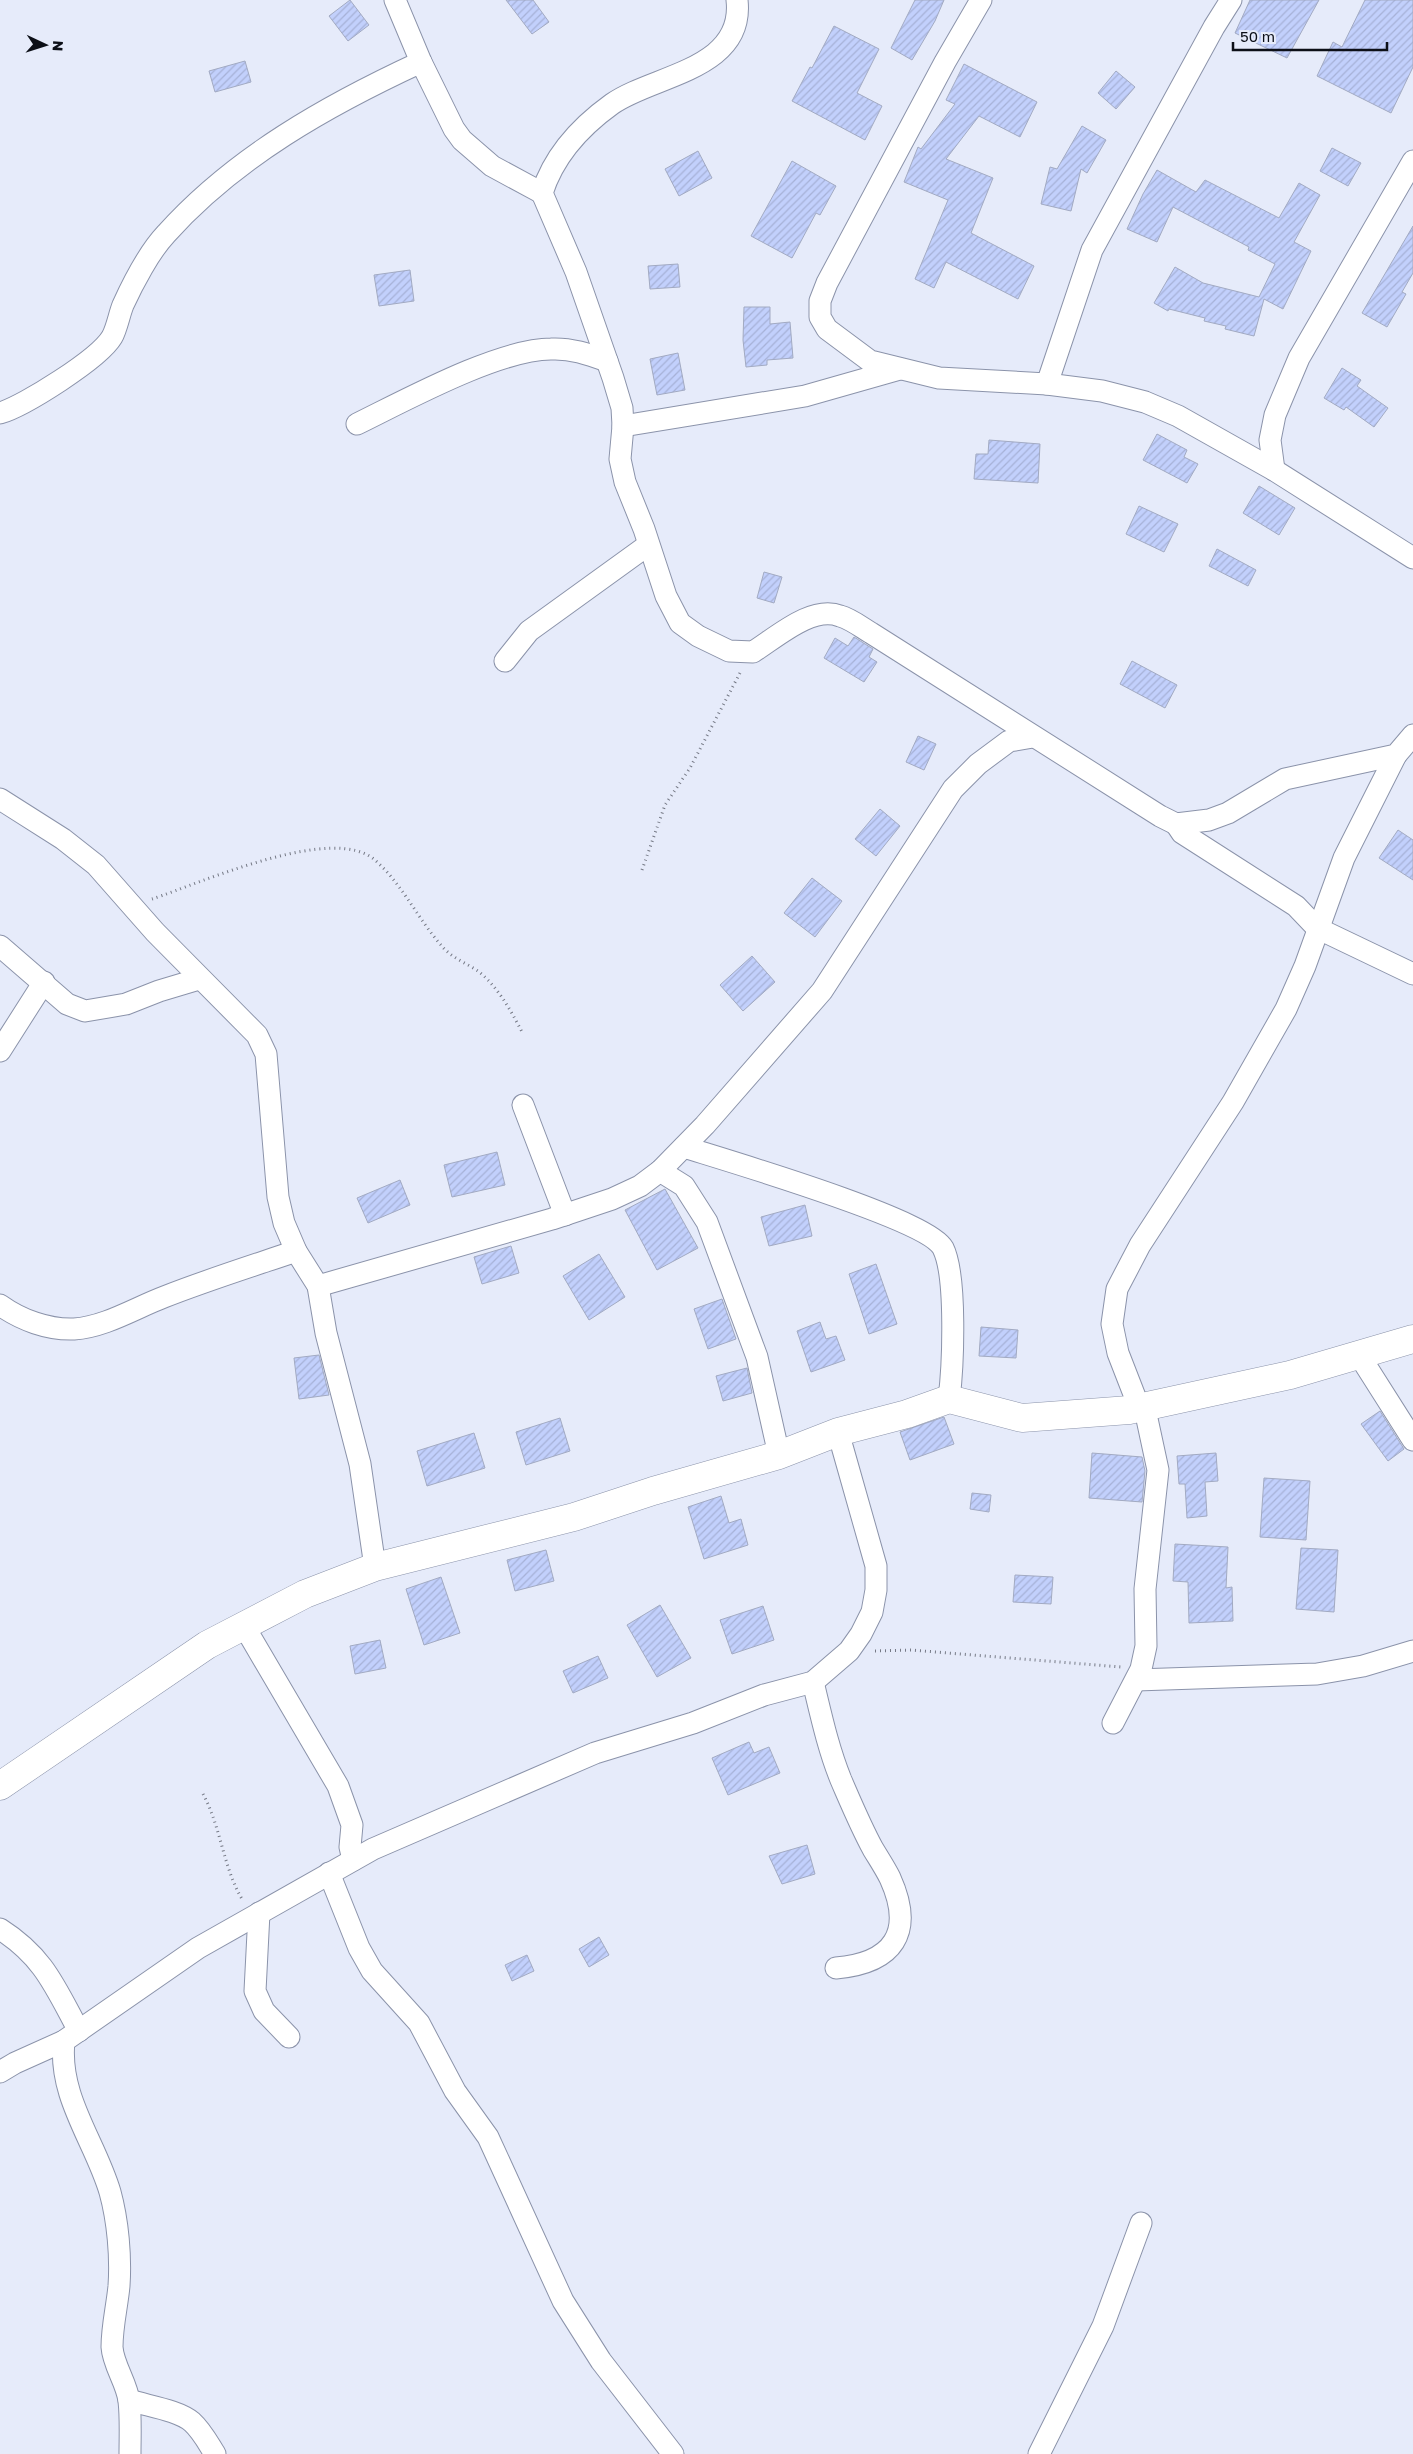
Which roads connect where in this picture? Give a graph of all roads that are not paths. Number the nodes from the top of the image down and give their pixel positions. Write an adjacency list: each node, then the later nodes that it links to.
1 (737, 0): 7 (street)
2 (981, 0): 9 (street)
3 (1231, 0): 10 (street)
4 (401, 2): 5 (street)
5 (421, 62): 7 (street); 11 (street)
6 (1413, 162): 14 (street)
7 (542, 193): 8 (street)
8 (607, 360): 12 (street); 13 (street)
9 (901, 369): 10 (street); 13 (street)
10 (1047, 384): 14 (street)
11 (0, 413)
12 (357, 424)
13 (624, 426): 15 (street)
14 (1274, 470): 16 (street)
15 (648, 545): 17 (street); 19 (street)
16 (1413, 558)
17 (505, 660)
18 (1413, 735): 20 (street)
19 (1033, 737): 22 (street); 30 (street)
20 (1396, 755): 22 (street); 23 (street)
21 (0, 799): 26 (street)
22 (1176, 824): 23 (street)
23 (1317, 928): 25 (street); 39 (street)
24 (0, 946): 27 (street)
25 (1413, 974)
26 (199, 979): 27 (street); 33 (street)
27 (44, 982): 28 (street)
28 (0, 1051)
29 (523, 1105): 32 (street)
30 (684, 1147): 31 (street); 38 (street)
31 (660, 1171): 32 (street); 42 (street)
32 (565, 1215): 34 (street)
33 (296, 1251): 34 (street); 35 (street)
34 (318, 1286): 43 (street)
35 (0, 1305)
36 (1413, 1338): 37 (street)
37 (1359, 1355): 39 (street); 41 (street)
38 (949, 1399): 39 (street); 40 (street)
39 (1142, 1406): 46 (street)
40 (838, 1432): 42 (street); 47 (street)
41 (1413, 1440)
42 (779, 1456): 43 (street)
43 (374, 1567): 44 (street)
44 (244, 1626): 49 (street); 50 (street)
45 (1413, 1651): 46 (street)
46 (1138, 1675): 48 (street)
47 (813, 1682): 50 (street); 54 (street)
48 (1113, 1723)
49 (0, 1786)
50 (353, 1860): 51 (street)
51 (329, 1873): 52 (street); 62 (street)
52 (256, 1915): 55 (street); 56 (street)
53 (0, 1929): 55 (street)
54 (836, 1968)
55 (71, 2036): 57 (street); 59 (street)
56 (289, 2037)
57 (0, 2072)
58 (1141, 2223): 63 (street)
59 (129, 2400): 60 (street); 61 (street)
60 (130, 2454)
61 (215, 2454)
62 (673, 2454)
63 (1040, 2454)

